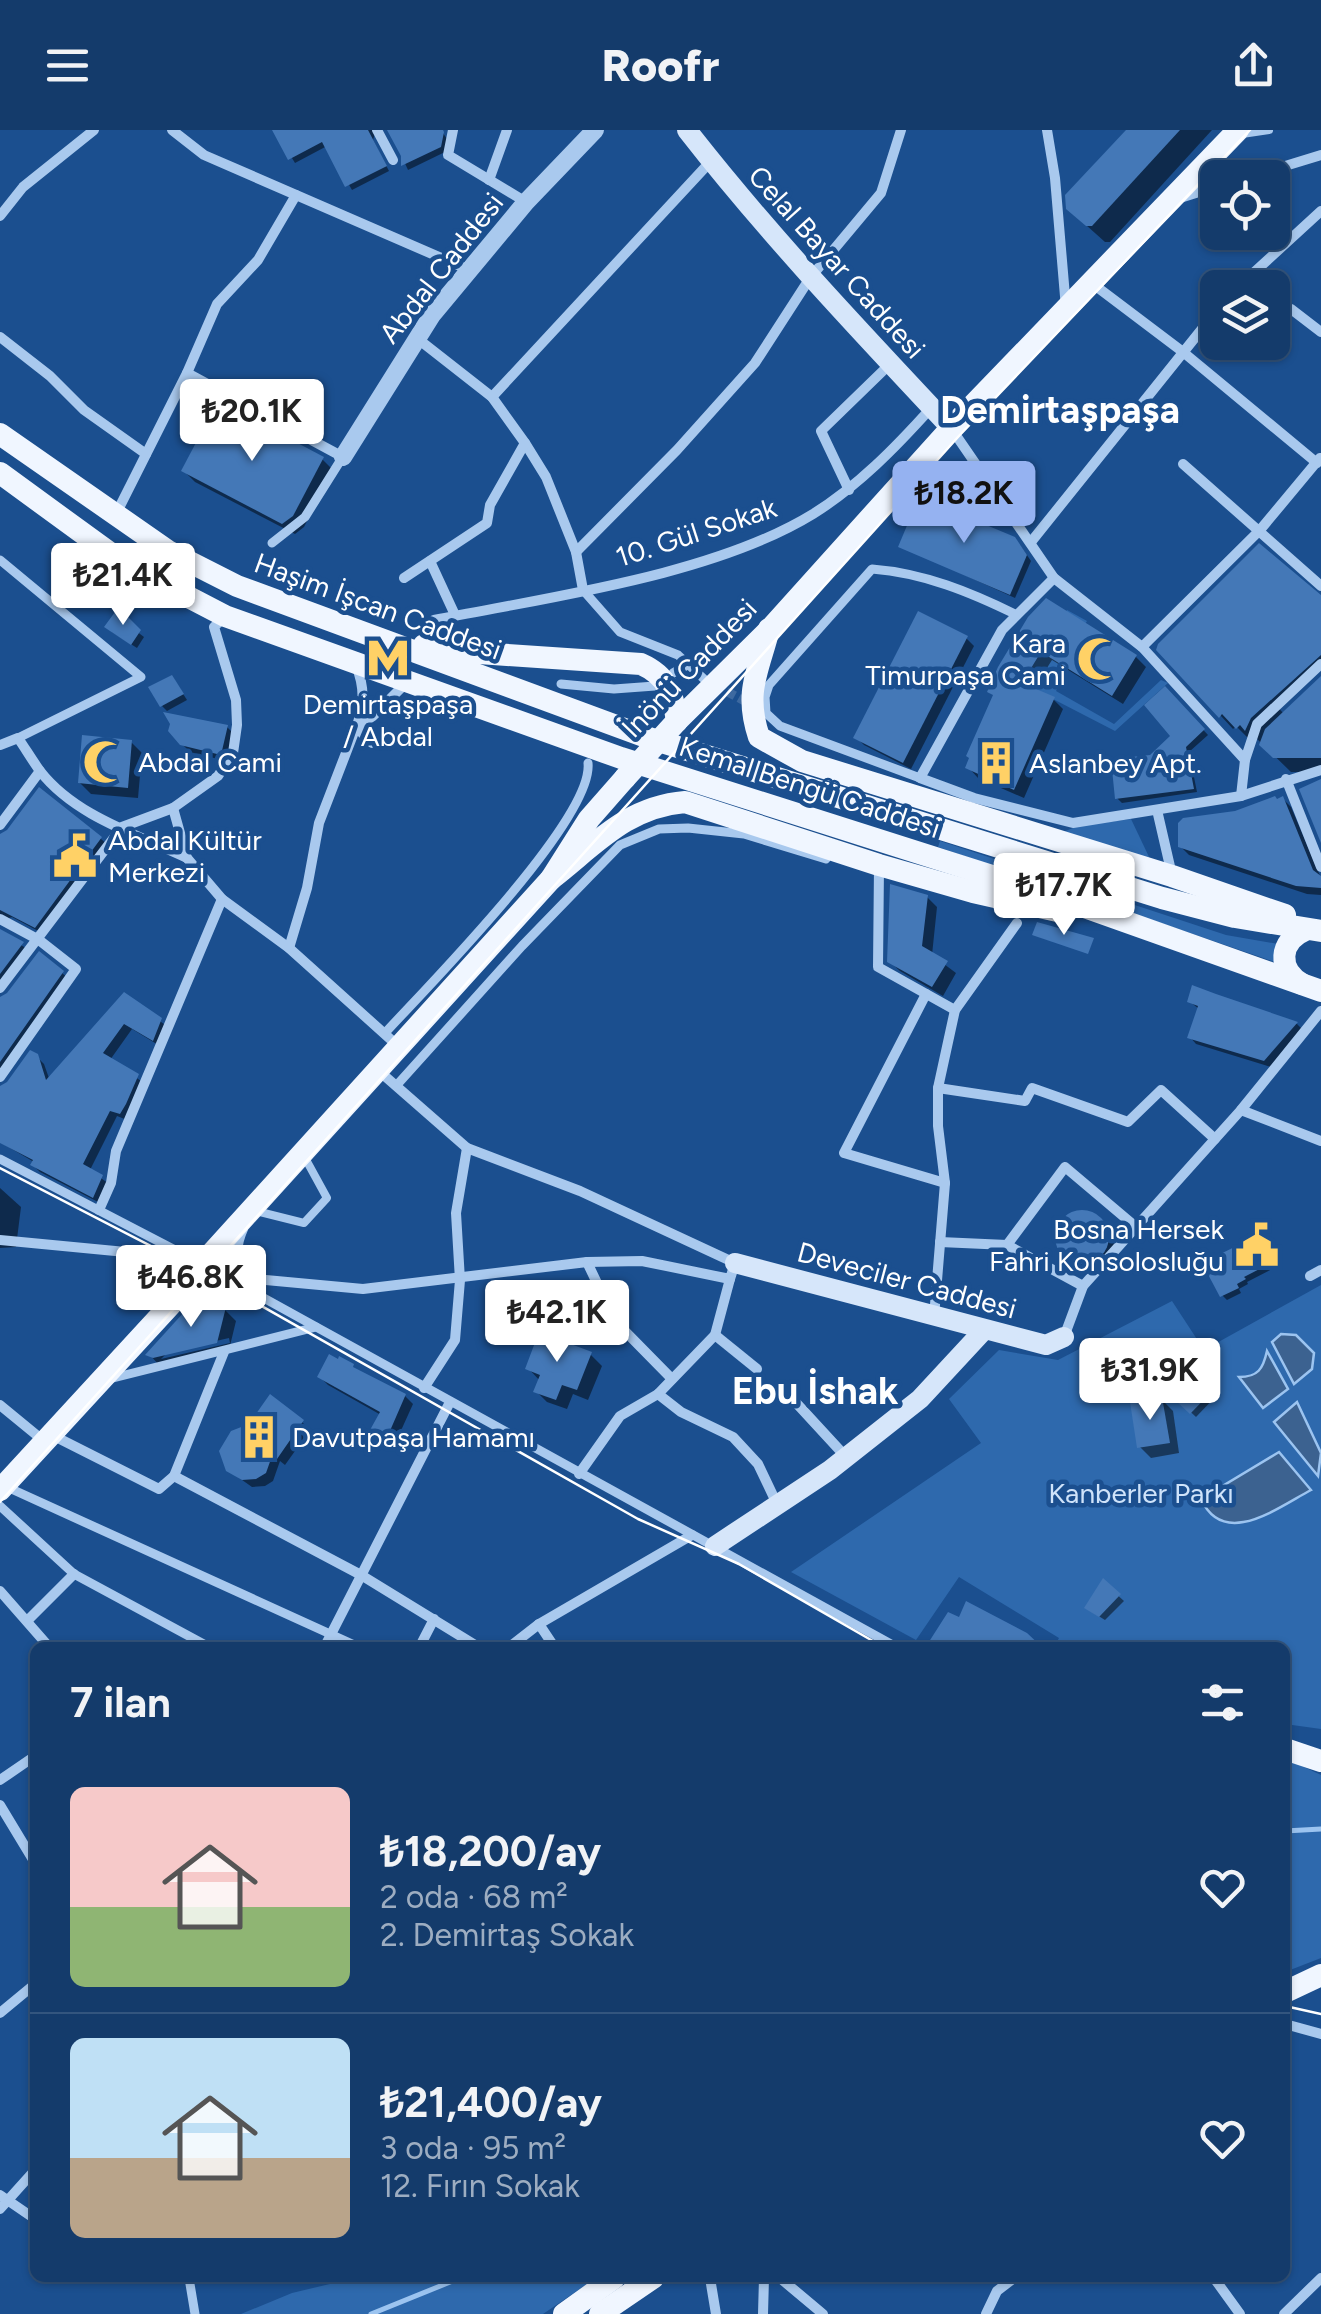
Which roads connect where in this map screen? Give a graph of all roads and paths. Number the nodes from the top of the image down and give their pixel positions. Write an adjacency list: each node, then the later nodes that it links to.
1 (94, 130): 21 (street)
2 (172, 130): 19 (street)
3 (378, 130): 13 (street)
4 (453, 130): 16 (street)
5 (507, 130): 16 (street)
6 (595, 130): 22 (street, Abdal Caddesi)
7 (686, 130): 14 (main road, Celal Bayar Caddesi)
8 (901, 130): 27 (street)
9 (1046, 130): 30 (street)
10 (1269, 130): 11 (lane)
11 (1236, 133): 20 (main road, İnönü Caddesi)
12 (1321, 155): 15 (street)
13 (393, 160)
14 (711, 161): 27 (main road, Celal Bayar Caddesi); 38 (street)
15 (1290, 165)
16 (489, 180): 22 (street)
17 (1200, 191): 20 (street)
18 (0, 193): 21 (street)
19 (296, 194): 25 (street); 37 (street)
20 (1172, 200): 28 (main road, İnönü Caddesi)
21 (11, 202): 24 (street)
22 (526, 202): 25 (street, Abdal Caddesi)
23 (1321, 211): 26 (street)
24 (0, 216)
25 (469, 270): 34 (street, Abdal Caddesi)
26 (1257, 270)
27 (810, 278): 36 (main road, Celal Bayar Caddesi); 53 (street)
28 (1093, 284): 30 (main road, İnönü Caddesi); 35 (street)
29 (1291, 309): 32 (street)
30 (1066, 312): 40 (main road, İnönü Caddesi)
31 (1200, 331): 35 (street)
32 (1321, 332)
33 (0, 337): 43 (street)
34 (418, 339): 38 (street); 44 (street, Abdal Caddesi)
35 (1183, 352): 45 (street); 51 (street)
36 (890, 364): 39 (main road, Celal Bayar Caddesi); 48 (street)
37 (186, 374): 43 (street); 44 (street)
38 (492, 397): 42 (street)
39 (932, 408): 40 (main road, Celal Bayar Caddesi); 48 (street, 10. Gül Sokak)
40 (951, 428): 51 (street); 64 (main road, İnönü Caddesi)
41 (0, 434): 49 (main road, Haşim İşcan Caddesi)
42 (525, 444): 53 (street); 55 (street)
43 (146, 454): 49 (street)
44 (343, 457): 52 (street, Abdal Caddesi)
45 (1319, 460): 50 (street)
46 (1183, 464): 50 (street)
47 (0, 473): 61 (main road)
48 (848, 490): 59 (street, 10. Gül Sokak)
49 (114, 516): 65 (main road, Haşim İşcan Caddesi)
50 (1260, 530): 58 (street); 66 (street)
51 (1030, 542): 57 (street)
52 (272, 544)
53 (576, 552): 59 (street)
54 (0, 560): 77 (street)
55 (430, 561): 56 (street); 62 (street)
56 (404, 578)
57 (1054, 578): 60 (street); 66 (street)
58 (1321, 586)
59 (582, 590): 62 (street, 10. Gül Sokak); 68 (street)
60 (1017, 615): 86 (street); 86 (street)
61 (224, 616): 67 (main road); 89 (street)
62 (454, 616): 63 (street, 10. Gül Sokak)
63 (434, 620)
64 (770, 628): 75 (main road, İnönü Caddesi); 96 (main road)
65 (357, 630): 75 (main road); 78 (main road, Haşim İşcan Caddesi)
66 (1142, 647): 81 (street)
67 (354, 662): 72 (main road); 76 (street)
68 (690, 664): 70 (street); 71 (street)
69 (1321, 664): 81 (street)
70 (673, 673)
71 (704, 679)
72 (408, 681): 76 (street); 83 (main road)
73 (561, 684): 74 (street)
74 (654, 686)
75 (678, 721): 83 (main road, İnönü Caddesi, bridge)
76 (356, 726): 79 (street); 104 (street)
77 (18, 738): 80 (street); 85 (street)
78 (649, 738): 102 (main road, Kemal Bengü Caddesi)
79 (372, 743)
80 (0, 745)
81 (1246, 760): 88 (street)
82 (588, 763): 110 (street)
83 (623, 768): 97 (main road, İnönü Caddesi); 101 (main road, Kemal Bengü Caddesi)
84 (1321, 770): 87 (street)
85 (40, 771): 91 (street); 92 (street)
86 (920, 778): 90 (street)
87 (1286, 779): 88 (street); 94 (street)
88 (1241, 796): 90 (street)
89 (173, 808): 92 (street); 93 (street)
90 (1157, 810): 96 (street)
91 (0, 824)
92 (122, 828): 93 (street); 103 (street)
93 (186, 858): 98 (street)
94 (1321, 867)
95 (878, 871): 97 (main road); 101 (main road); 107 (street); 113 (street)
96 (1172, 876): 102 (main road)
97 (551, 879): 110 (main road, İnönü Caddesi)
98 (222, 899): 104 (street); 122 (street)
99 (0, 919): 103 (street)
100 (1016, 923): 108 (street)
101 (1155, 930): 106 (main road, Kemal Bengü Caddesi)
102 (1316, 930): 106 (main road)
103 (39, 940): 105 (street); 112 (street)
104 (289, 948): 110 (street)
105 (0, 988)
106 (1312, 988)
107 (926, 994): 108 (street); 121 (street)
108 (955, 1010): 114 (street)
109 (1321, 1011): 115 (street)
110 (392, 1040): 111 (main road, İnönü Caddesi)
111 (377, 1070): 113 (street); 119 (main road, İnönü Caddesi)
112 (0, 1077)
113 (396, 1086): 118 (street)
114 (938, 1088): 116 (street); 121 (street)
115 (1240, 1110): 116 (street); 117 (street)
116 (1215, 1139): 124 (street)
117 (1321, 1141)
118 (467, 1148): 130 (street); 131 (street)
119 (302, 1154): 123 (main road, İnönü Caddesi); 123 (lane)
120 (0, 1159): 122 (street)
121 (945, 1183): 126 (street)
122 (99, 1210): 129 (street)
123 (252, 1210): 129 (main road, İnönü Caddesi); 131 (street)
124 (1136, 1228): 127 (street); 132 (street)
125 (0, 1240): 129 (street)
126 (940, 1242): 127 (street); 133 (street)
127 (1007, 1245): 132 (street)
128 (587, 1262): 130 (street); 131 (street); 141 (street)
129 (200, 1270): 134 (street); 140 (main road, İnönü Caddesi)
130 (732, 1271): 133 (main road, Deveciler Caddesi); 136 (street)
131 (460, 1280): 142 (street)
132 (1084, 1286): 137 (street)
133 (934, 1318): 135 (main road, Deveciler Caddesi)
134 (316, 1328): 138 (street); 142 (street)
135 (984, 1330): 137 (main road, Deveciler Caddesi); 148 (main road)
136 (714, 1335): 139 (street); 141 (street)
137 (1064, 1337)
138 (224, 1352): 140 (street); 150 (street)
139 (757, 1369)
140 (102, 1380): 147 (main road, İnönü Caddesi)
141 (672, 1380): 143 (street)
142 (424, 1388): 145 (street)
143 (658, 1394): 149 (street); 152 (street)
144 (788, 1394): 148 (street)
145 (450, 1402): 149 (street); 156 (street)
146 (0, 1405): 147 (street)
147 (48, 1438): 150 (street); 151 (main road, İnönü Caddesi)
148 (846, 1458): 152 (main road)
149 (579, 1474): 153 (street)
150 (174, 1476): 156 (street)
151 (1, 1494): 155 (street); 161 (street)
152 (777, 1505): 154 (main road)
153 (692, 1534): 154 (street); 160 (street)
154 (714, 1546): 170 (street)
155 (74, 1574): 159 (street); 163 (street)
156 (361, 1574): 158 (street); 161 (street)
157 (0, 1591): 159 (street)
158 (434, 1619): 166 (street); 167 (street)
159 (26, 1621): 162 (street)
160 (539, 1624): 168 (street); 169 (street)
161 (331, 1634): 164 (street); 165 (street)
162 (45, 1642)
163 (200, 1642)
164 (327, 1642)
165 (348, 1642)
166 (422, 1642)
167 (470, 1642)
168 (516, 1642)
169 (551, 1642)
170 (887, 1642)
171 (1290, 1740): 172 (main road)
172 (1321, 1746)
173 (1290, 1751): 175 (main road)
174 (30, 1759): 176 (street)
175 (1321, 1761)
176 (0, 1780)
177 (2, 1813): 178 (street)
178 (30, 1855)
179 (1321, 1975): 181 (main road)
180 (30, 1988): 184 (street)
181 (1290, 1990)
182 (1290, 1993): 183 (main road)
183 (1321, 1997)
184 (0, 2013)
185 (1290, 2025): 186 (street)
186 (1321, 2034)
187 (30, 2175): 188 (street)
188 (2, 2202): 189 (street)
189 (30, 2216)
190 (1321, 2278): 207 (street)
191 (190, 2282): 199 (street)
192 (608, 2282): 200 (main road)
193 (647, 2282): 201 (main road)
194 (711, 2282): 202 (street)
195 (764, 2282): 203 (street)
196 (785, 2282): 204 (street)
197 (1006, 2282): 205 (street)
198 (1217, 2282): 206 (street)
199 (196, 2314)
200 (564, 2314)
201 (600, 2314)
202 (716, 2314)
203 (762, 2314)
204 (823, 2314)
205 (986, 2314)
206 (1240, 2314)
207 (1284, 2314)

